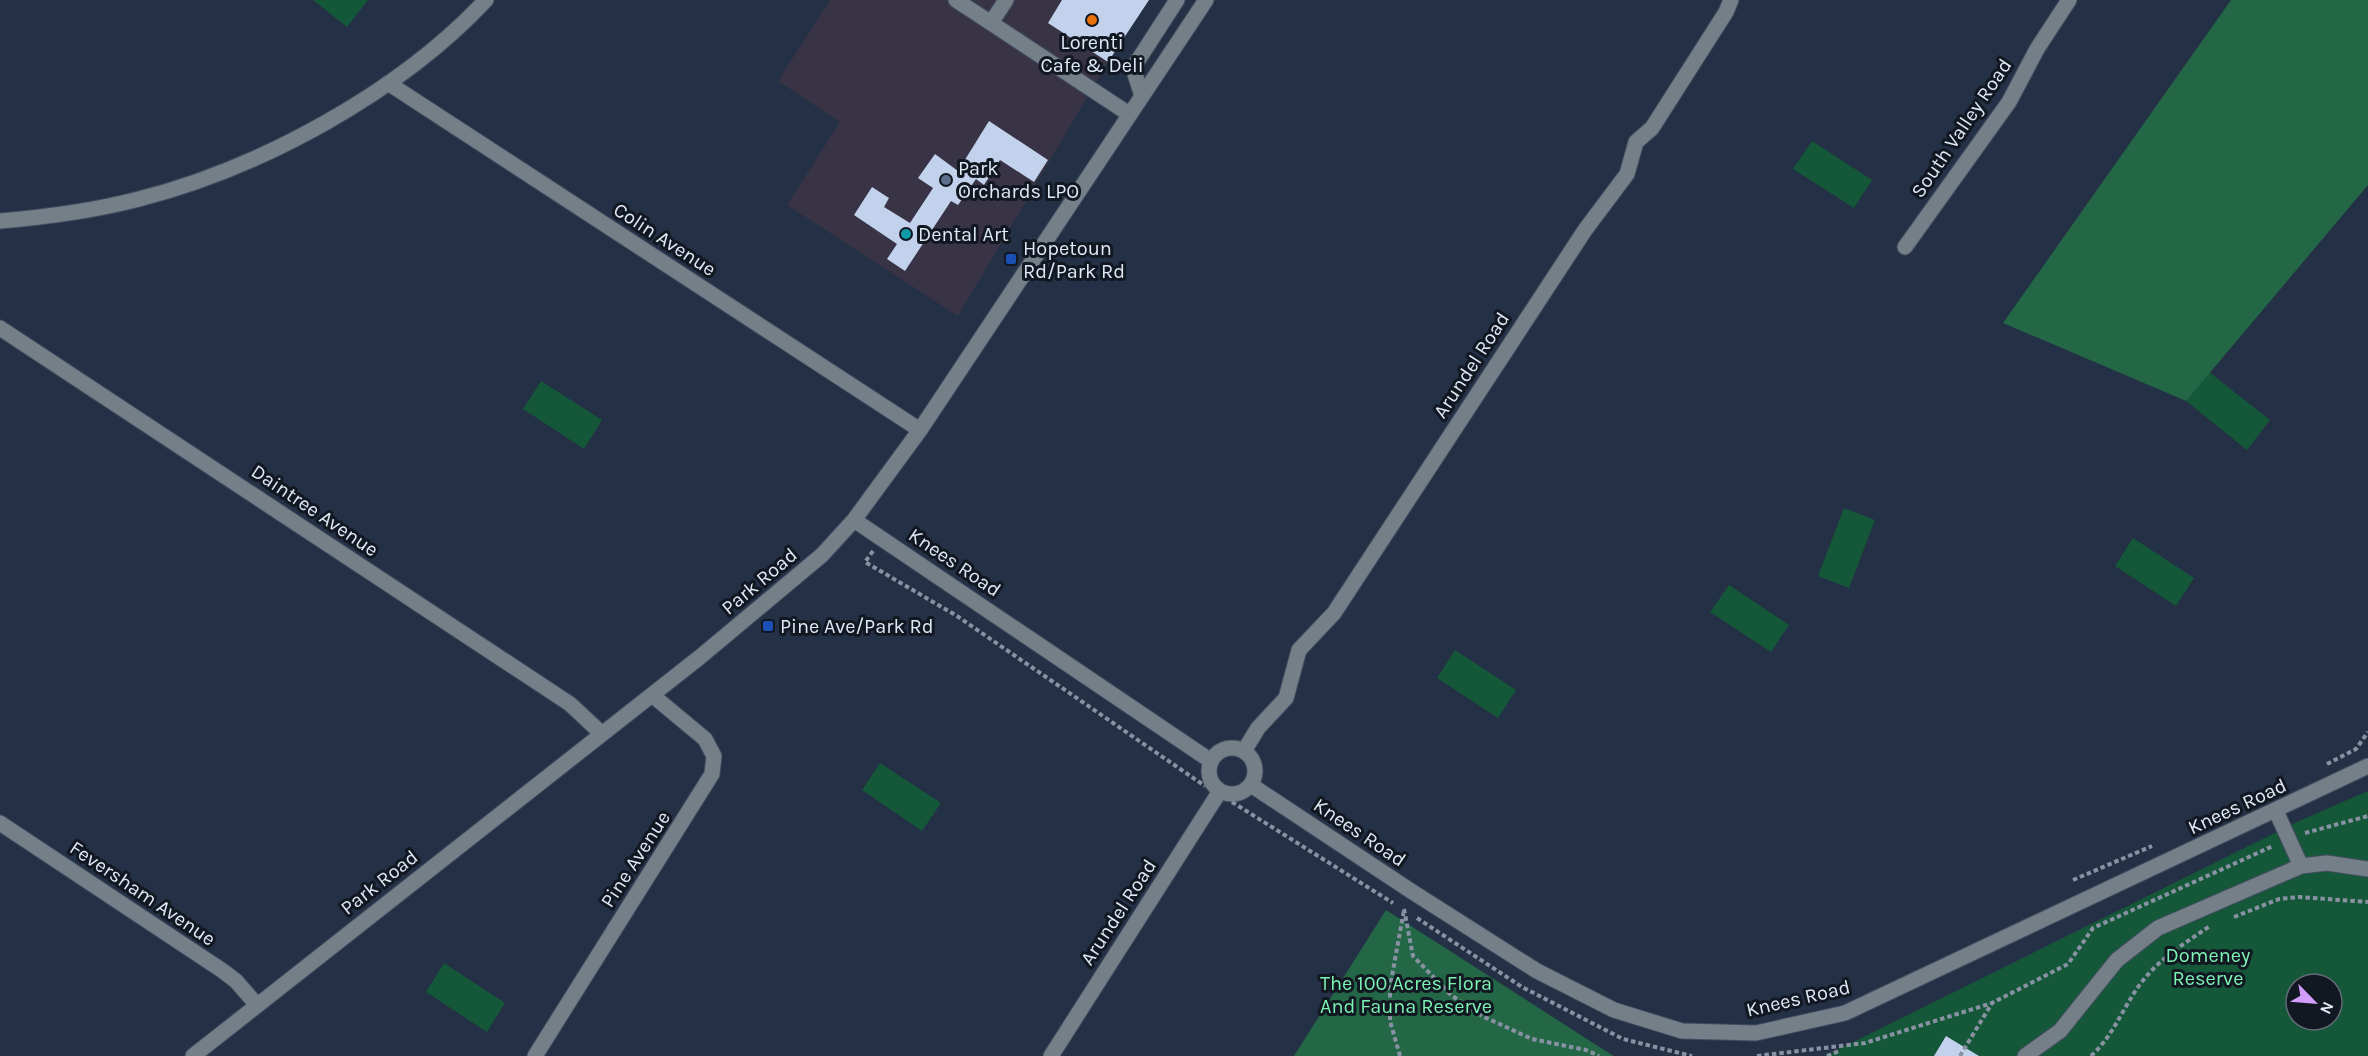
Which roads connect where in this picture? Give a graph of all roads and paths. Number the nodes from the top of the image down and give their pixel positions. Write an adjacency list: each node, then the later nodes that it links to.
1 (486, 0): 9 (street)
2 (956, 0): 8 (street)
3 (1006, 0): 8 (street)
4 (1177, 0): 10 (street)
5 (1206, 0): 10 (street, Park Road)
6 (1731, 0): 20 (street, Arundel Road)
7 (2069, 0): 13 (street, South Valley Road)
8 (991, 23): 11 (street)
9 (388, 83): 12 (street); 15 (street, Colin Avenue)
10 (1142, 96): 11 (street, Park Road)
11 (1129, 114): 15 (street, Park Road)
12 (0, 221)
13 (1905, 247)
14 (0, 328): 19 (street, Daintree Avenue)
15 (920, 430): 16 (street, Park Road)
16 (854, 520): 17 (street, Park Road); 21 (street, Knees Road)
17 (652, 695): 19 (street, Park Road); 43 (street, Pine Avenue)
18 (2368, 732): 22 (path)
19 (601, 734): 40 (street, Park Road)
20 (1244, 751): 21 (street); 24 (street)
21 (1211, 761): 25 (street)
22 (2324, 765)
23 (2368, 766): 26 (street, Knees Road)
24 (1251, 784): 25 (street); 34 (street, Knees Road)
25 (1220, 791): 44 (street, Arundel Road)
26 (2276, 811): 29 (street); 34 (street, Knees Road)
27 (2368, 816): 29 (path)
28 (0, 823): 40 (street, Feversham Avenue)
29 (2289, 838): 31 (street); 39 (path)
30 (2162, 842): 33 (path)
31 (2301, 866): 32 (street); 50 (street)
32 (2368, 869)
33 (2073, 880)
34 (1411, 891): 36 (path)
35 (2368, 902): 37 (path)
36 (1404, 909): 45 (path); 46 (path)
37 (2229, 919)
38 (2220, 922): 51 (path)
39 (1992, 1003): 47 (path); 49 (path)
40 (258, 1005): 42 (street, Park Road)
41 (1839, 1051): 48 (path)
42 (193, 1056)
43 (534, 1056)
44 (1051, 1056)
45 (1400, 1056)
46 (1599, 1056)
47 (1757, 1056)
48 (1827, 1056)
49 (1960, 1056)
50 (2025, 1056)
51 (2091, 1056)

